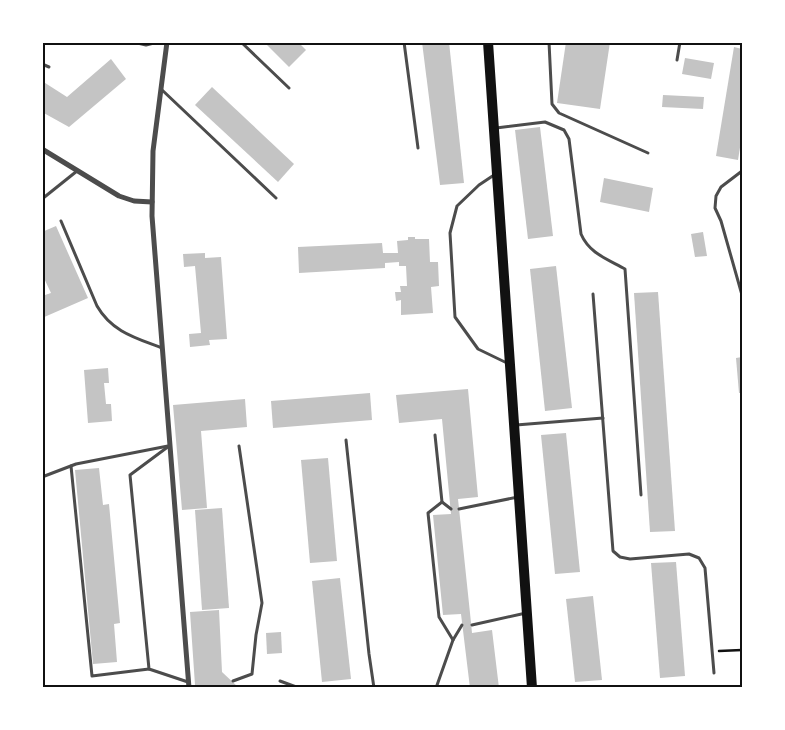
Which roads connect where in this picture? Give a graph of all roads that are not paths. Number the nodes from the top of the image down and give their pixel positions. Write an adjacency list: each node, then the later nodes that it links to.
1 (133, 42): 2 (lane)
2 (158, 42)
3 (166, 42): 13 (street)
4 (241, 42): 12 (lane)
5 (404, 42): 16 (lane)
6 (488, 42): 14 (main road)
7 (549, 42): 17 (lane)
8 (680, 42): 9 (lane)
9 (677, 60)
10 (42, 64): 11 (lane)
11 (49, 67)
12 (289, 88)
13 (161, 89): 21 (lane); 23 (street)
14 (493, 128): 20 (main road); 37 (lane)
15 (42, 148): 18 (street)
16 (418, 148)
17 (648, 154)
18 (78, 171): 22 (lane); 23 (street)
19 (742, 171): 26 (lane)
20 (496, 174): 28 (main road); 28 (lane)
21 (276, 198)
22 (42, 199)
23 (152, 202): 27 (street)
24 (61, 221): 27 (lane)
25 (593, 294): 29 (lane)
26 (742, 295)
27 (162, 348): 33 (street)
28 (509, 364): 30 (main road)
29 (602, 418): 30 (lane); 47 (lane)
30 (515, 426): 38 (main road)
31 (435, 435): 39 (lane)
32 (346, 440): 52 (lane)
33 (170, 446): 35 (lane); 46 (lane); 50 (street)
34 (239, 446): 49 (lane)
35 (71, 466): 36 (lane); 46 (lane)
36 (42, 477)
37 (641, 495)
38 (519, 497): 41 (lane); 42 (main road)
39 (442, 502): 40 (lane); 45 (lane)
40 (451, 509)
41 (459, 509)
42 (527, 613): 43 (lane); 54 (main road)
43 (472, 624)
44 (462, 625): 45 (lane)
45 (453, 640): 53 (lane)
46 (149, 669): 50 (lane)
47 (714, 673)
48 (280, 681): 51 (lane)
49 (233, 682)
50 (189, 685)
51 (299, 688)
52 (374, 688)
53 (436, 688)
54 (532, 688)

